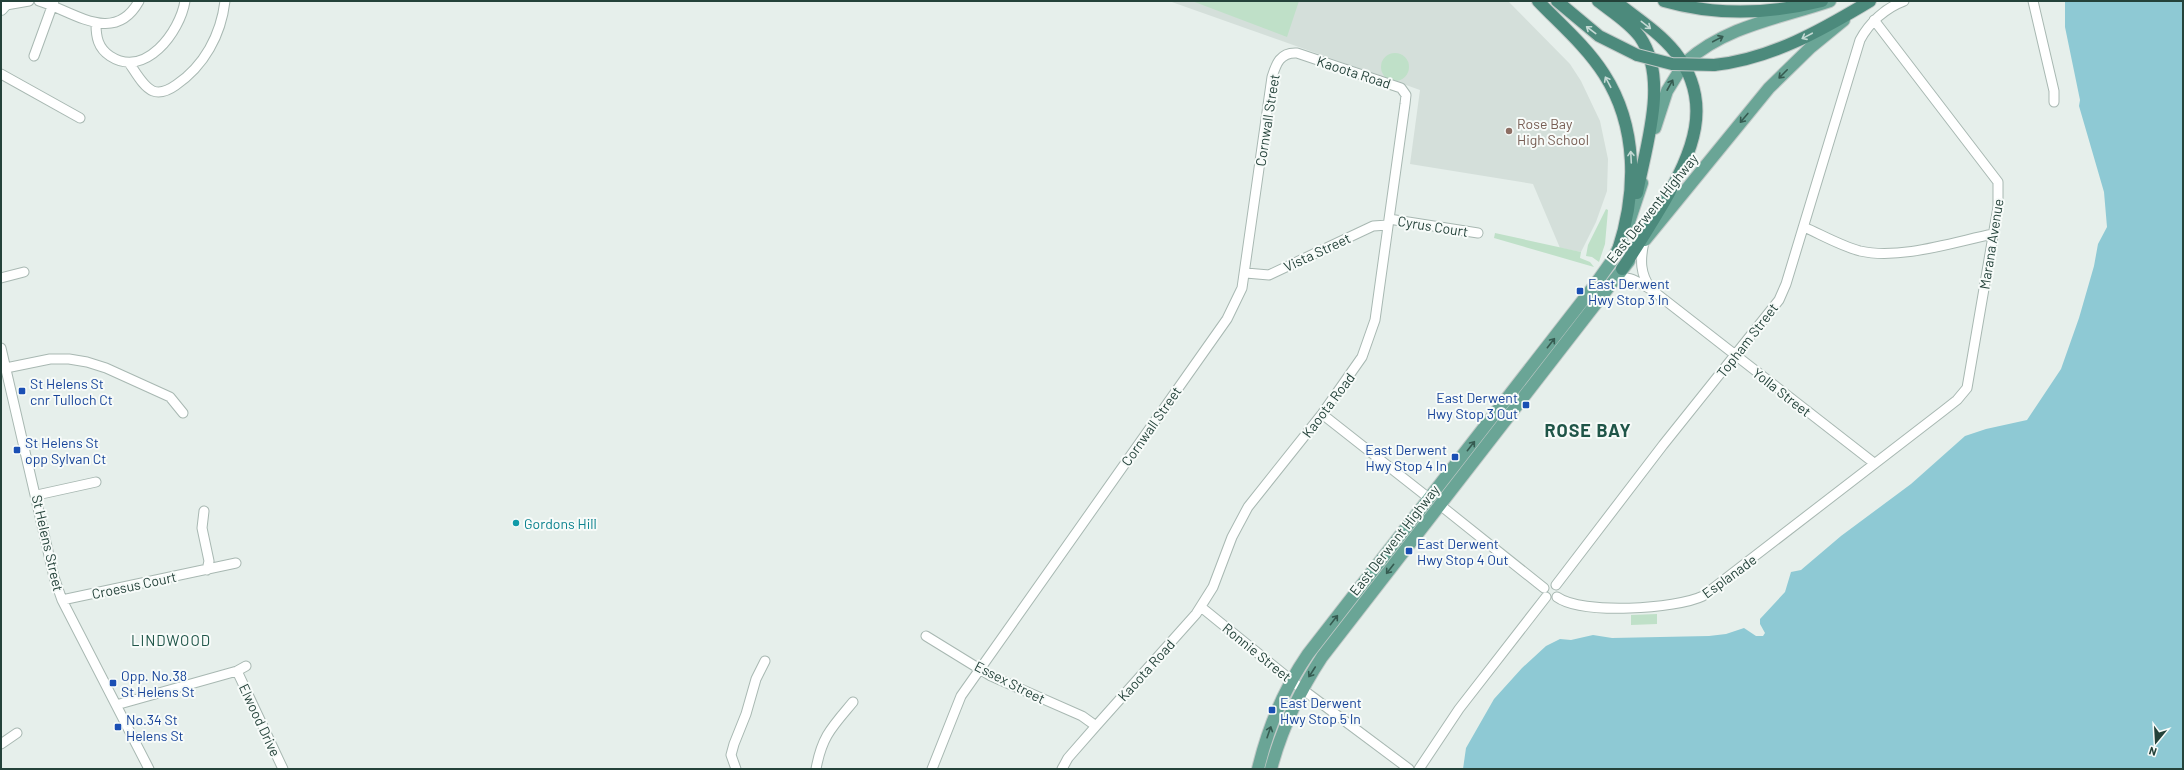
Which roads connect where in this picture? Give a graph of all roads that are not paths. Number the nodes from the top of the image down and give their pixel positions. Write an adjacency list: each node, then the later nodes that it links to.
1 (30, 1): 2 (street); 19 (street)
2 (40, 1): 18 (street)
3 (139, 1): 21 (street)
4 (185, 1): 24 (street)
5 (225, 1): 24 (street)
6 (1538, 1): 34 (highway, one-way to 6)
7 (1557, 1): 17 (highway, one-way to 7, bridge)
8 (1598, 1): 28 (highway)
9 (1615, 1): 35 (highway, one-way to 35)
10 (1664, 1): 13 (highway)
11 (1701, 1): 12 (highway)
12 (1788, 1)
13 (1822, 1)
14 (1830, 1): 28 (main road, East Derwent Highway, one-way to 14)
15 (1904, 1): 20 (street, Topham Street)
16 (2032, 1): 26 (street)
17 (1868, 2): 33 (main road, East Derwent Highway, one-way to 33)
18 (54, 3): 21 (street); 23 (street)
19 (5, 5)
20 (1874, 20): 30 (street, Topham Street); 32 (street, Marana Avenue)
21 (96, 24): 24 (street)
22 (1287, 53): 29 (street, Kaoota Road); 37 (street, Cornwall Street)
23 (34, 56)
24 (129, 63)
25 (1, 74): 27 (street)
26 (2054, 102)
27 (80, 118)
28 (1632, 216): 34 (main road, East Derwent Highway)
29 (1389, 222): 31 (street, Cyrus Court); 37 (street, Vista Street); 45 (street, Kaoota Road)
30 (1804, 227): 32 (street); 42 (street, Topham Street)
31 (1478, 233)
32 (1993, 234): 46 (street, Marana Avenue)
33 (1644, 242): 35 (main road, East Derwent Highway); 40 (street, Yolla Street)
34 (1618, 250): 49 (main road, East Derwent Highway, one-way to 34)
35 (1622, 269): 39 (main road, East Derwent Highway)
36 (24, 272): 38 (street)
37 (1246, 273): 62 (street, Cornwall Street)
38 (1, 278)
39 (1609, 286): 40 (street, Yolla Street); 49 (main road, East Derwent Highway)
40 (1652, 290): 42 (street, Yolla Street)
41 (1, 348): 43 (street, St Helens Street)
42 (1735, 356): 46 (street, Yolla Street); 53 (street, Topham Street)
43 (6, 368): 44 (street); 48 (street, St Helens Street)
44 (183, 413)
45 (1322, 414): 49 (street); 58 (street, Kaoota Road)
46 (1874, 463): 56 (street, Esplanade)
47 (96, 482): 48 (street)
48 (37, 495): 57 (street, St Helens Street)
49 (1435, 502): 54 (street); 64 (main road, East Derwent Highway, one-way to 49); 65 (main road, East Derwent Highway, one-way to 65)
50 (204, 511): 52 (street)
51 (236, 563): 52 (street, Croesus Court)
52 (207, 570): 57 (street, Croesus Court)
53 (1556, 586): 54 (street); 56 (street)
54 (1544, 588): 55 (street)
55 (1546, 597): 56 (street); 80 (street)
56 (1557, 597)
57 (62, 600): 67 (street, St Helens Street)
58 (1201, 607): 64 (street, Ronnie Street); 68 (street, Kaoota Road)
59 (926, 636): 62 (street, Essex Street)
60 (765, 661): 73 (street)
61 (246, 666): 63 (street, Elwood Drive)
62 (980, 668): 68 (street, Essex Street); 75 (street, Cornwall Street)
63 (237, 671): 67 (street, Elwood Drive); 72 (street, Elwood Drive)
64 (1291, 680): 65 (street, Ronnie Street); 77 (main road, East Derwent Highway, one-way to 64)
65 (1302, 689): 78 (main road, East Derwent Highway); 79 (street, Ronnie Street)
66 (853, 702): 74 (street)
67 (116, 704): 71 (street, St Helens Street)
68 (1096, 726): 76 (street, Kaoota Road)
69 (17, 733): 70 (street)
70 (1, 744)
71 (149, 769)
72 (283, 769)
73 (736, 769)
74 (816, 769)
75 (932, 769)
76 (1062, 769)
77 (1258, 769)
78 (1271, 769)
79 (1409, 769)
80 (1420, 769)

